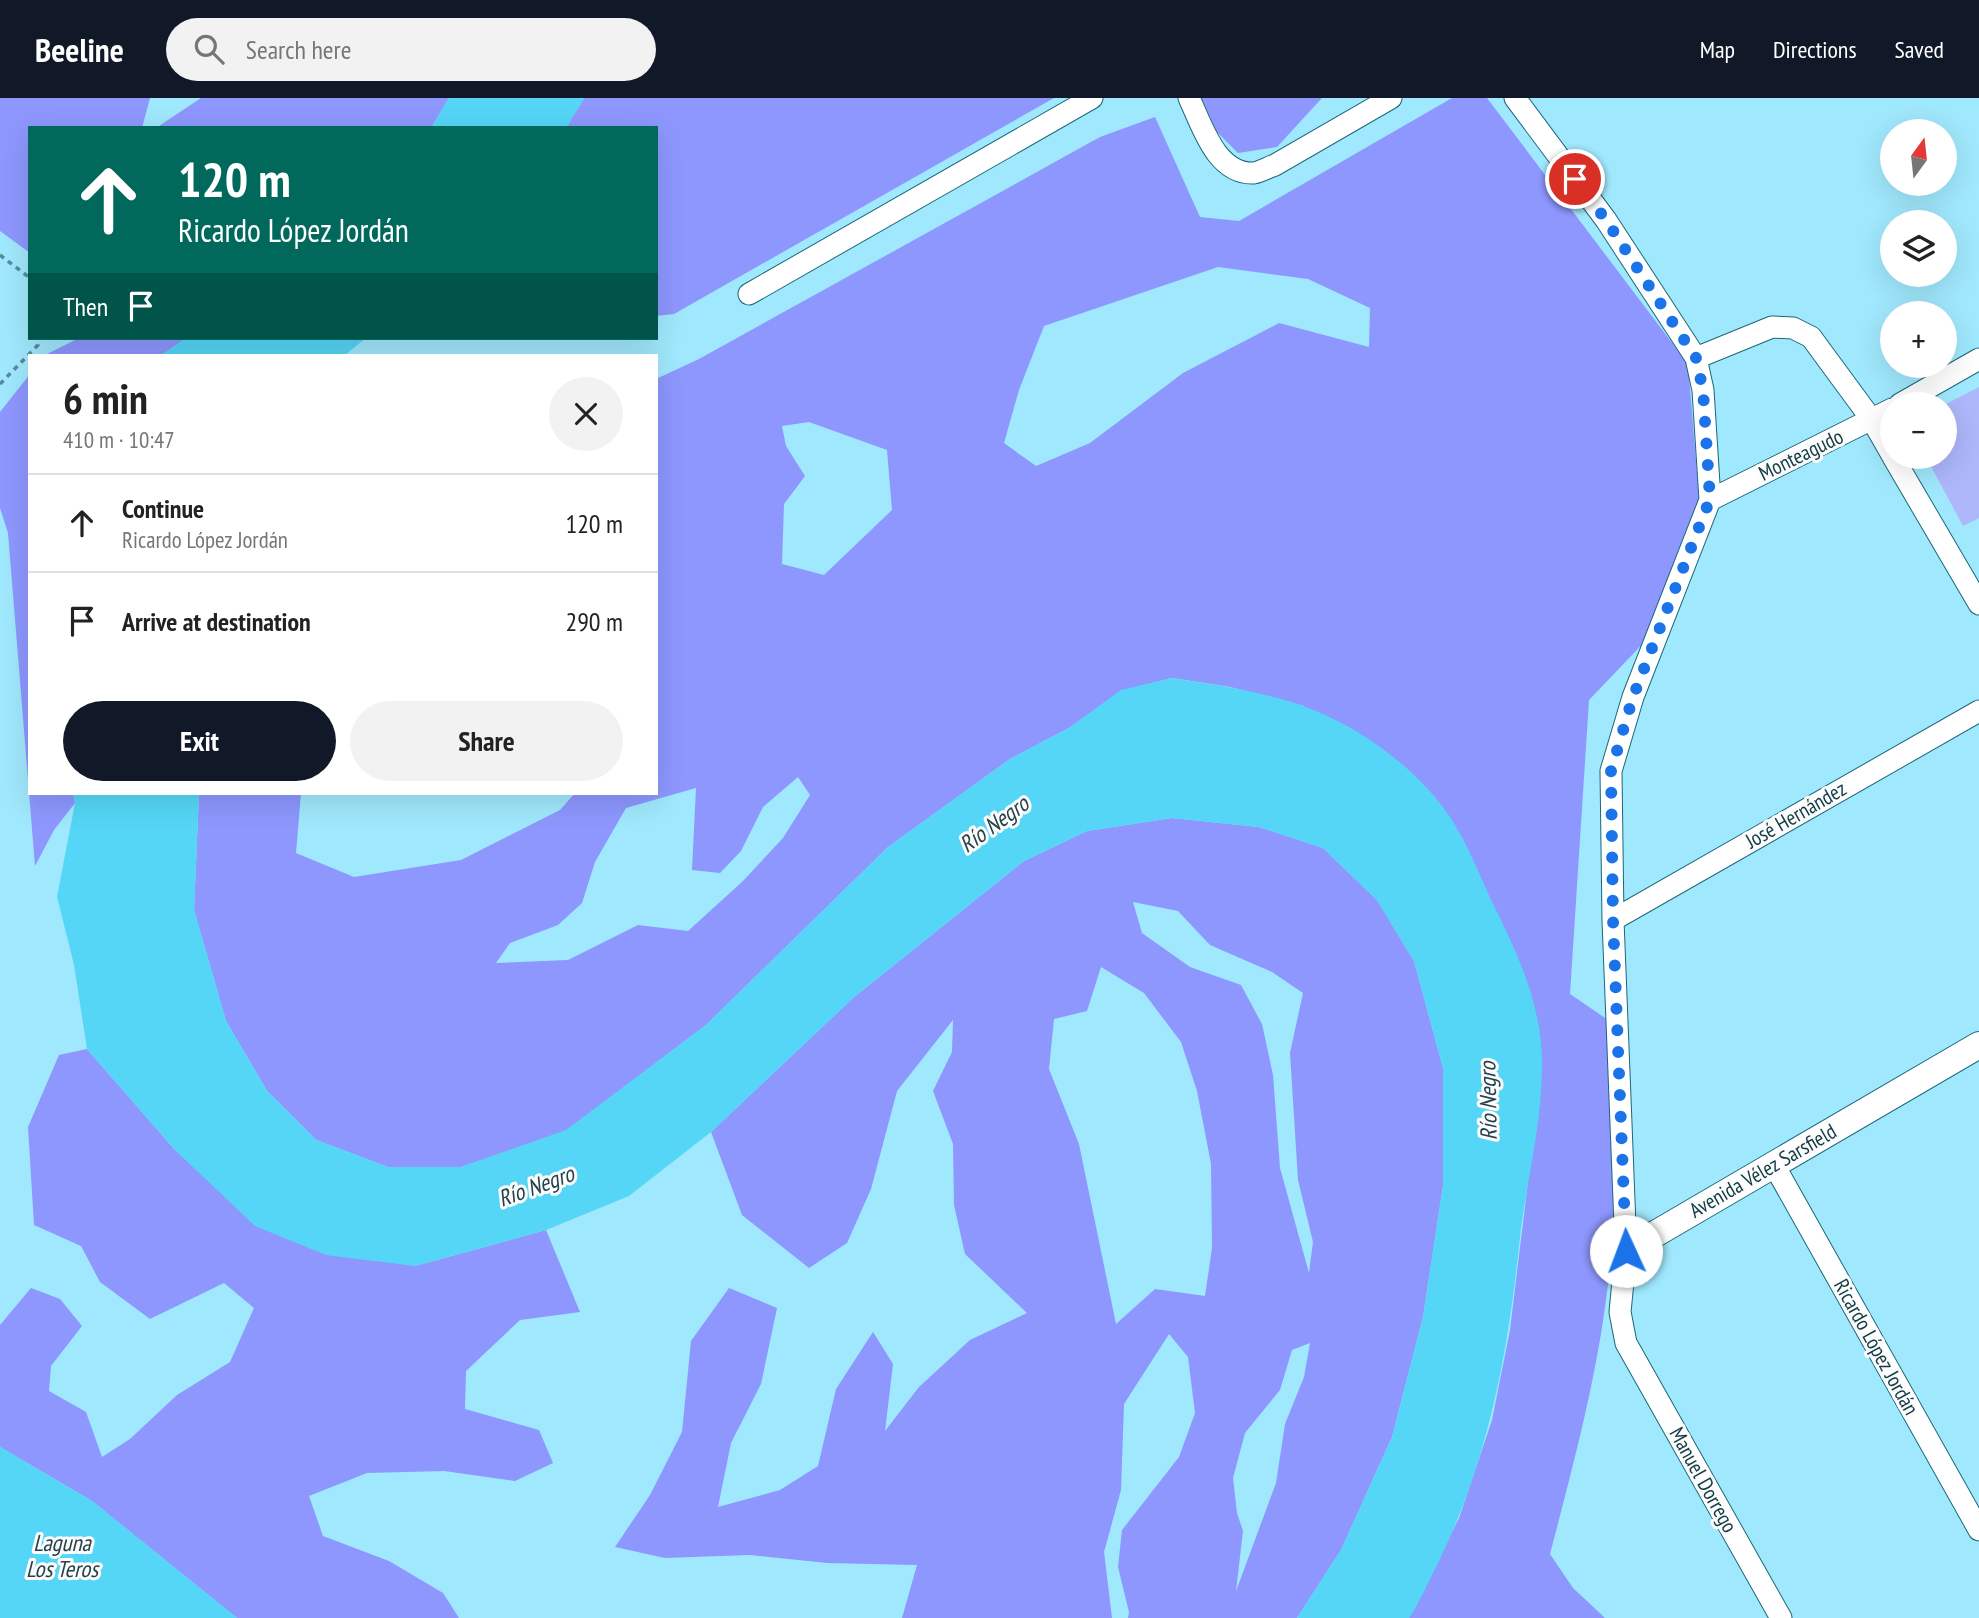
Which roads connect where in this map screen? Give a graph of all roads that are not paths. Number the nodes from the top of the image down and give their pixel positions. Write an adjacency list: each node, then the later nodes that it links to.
1 (1092, 98): 5 (street)
2 (1189, 98): 3 (street)
3 (1391, 98)
4 (1515, 98): 6 (street)
5 (749, 294)
6 (1696, 358): 10 (street); 13 (street)
7 (1979, 359): 8 (street)
8 (1921, 392)
9 (1880, 416): 10 (street, Monteagudo)
10 (1872, 420): 11 (street); 13 (street, Monteagudo)
11 (1880, 434)
12 (1900, 469): 14 (street)
13 (1710, 499): 16 (street)
14 (1979, 604)
15 (1979, 711): 16 (street, José Hernández)
16 (1613, 920): 19 (street)
17 (1979, 1045): 18 (street, Avenida Vélez Sarsfield)
18 (1774, 1165): 19 (street, Avenida Vélez Sarsfield); 20 (street, Ricardo López Jordán)
19 (1626, 1251): 21 (street, Manuel Dorrego)
20 (1979, 1530)
21 (1781, 1618)

